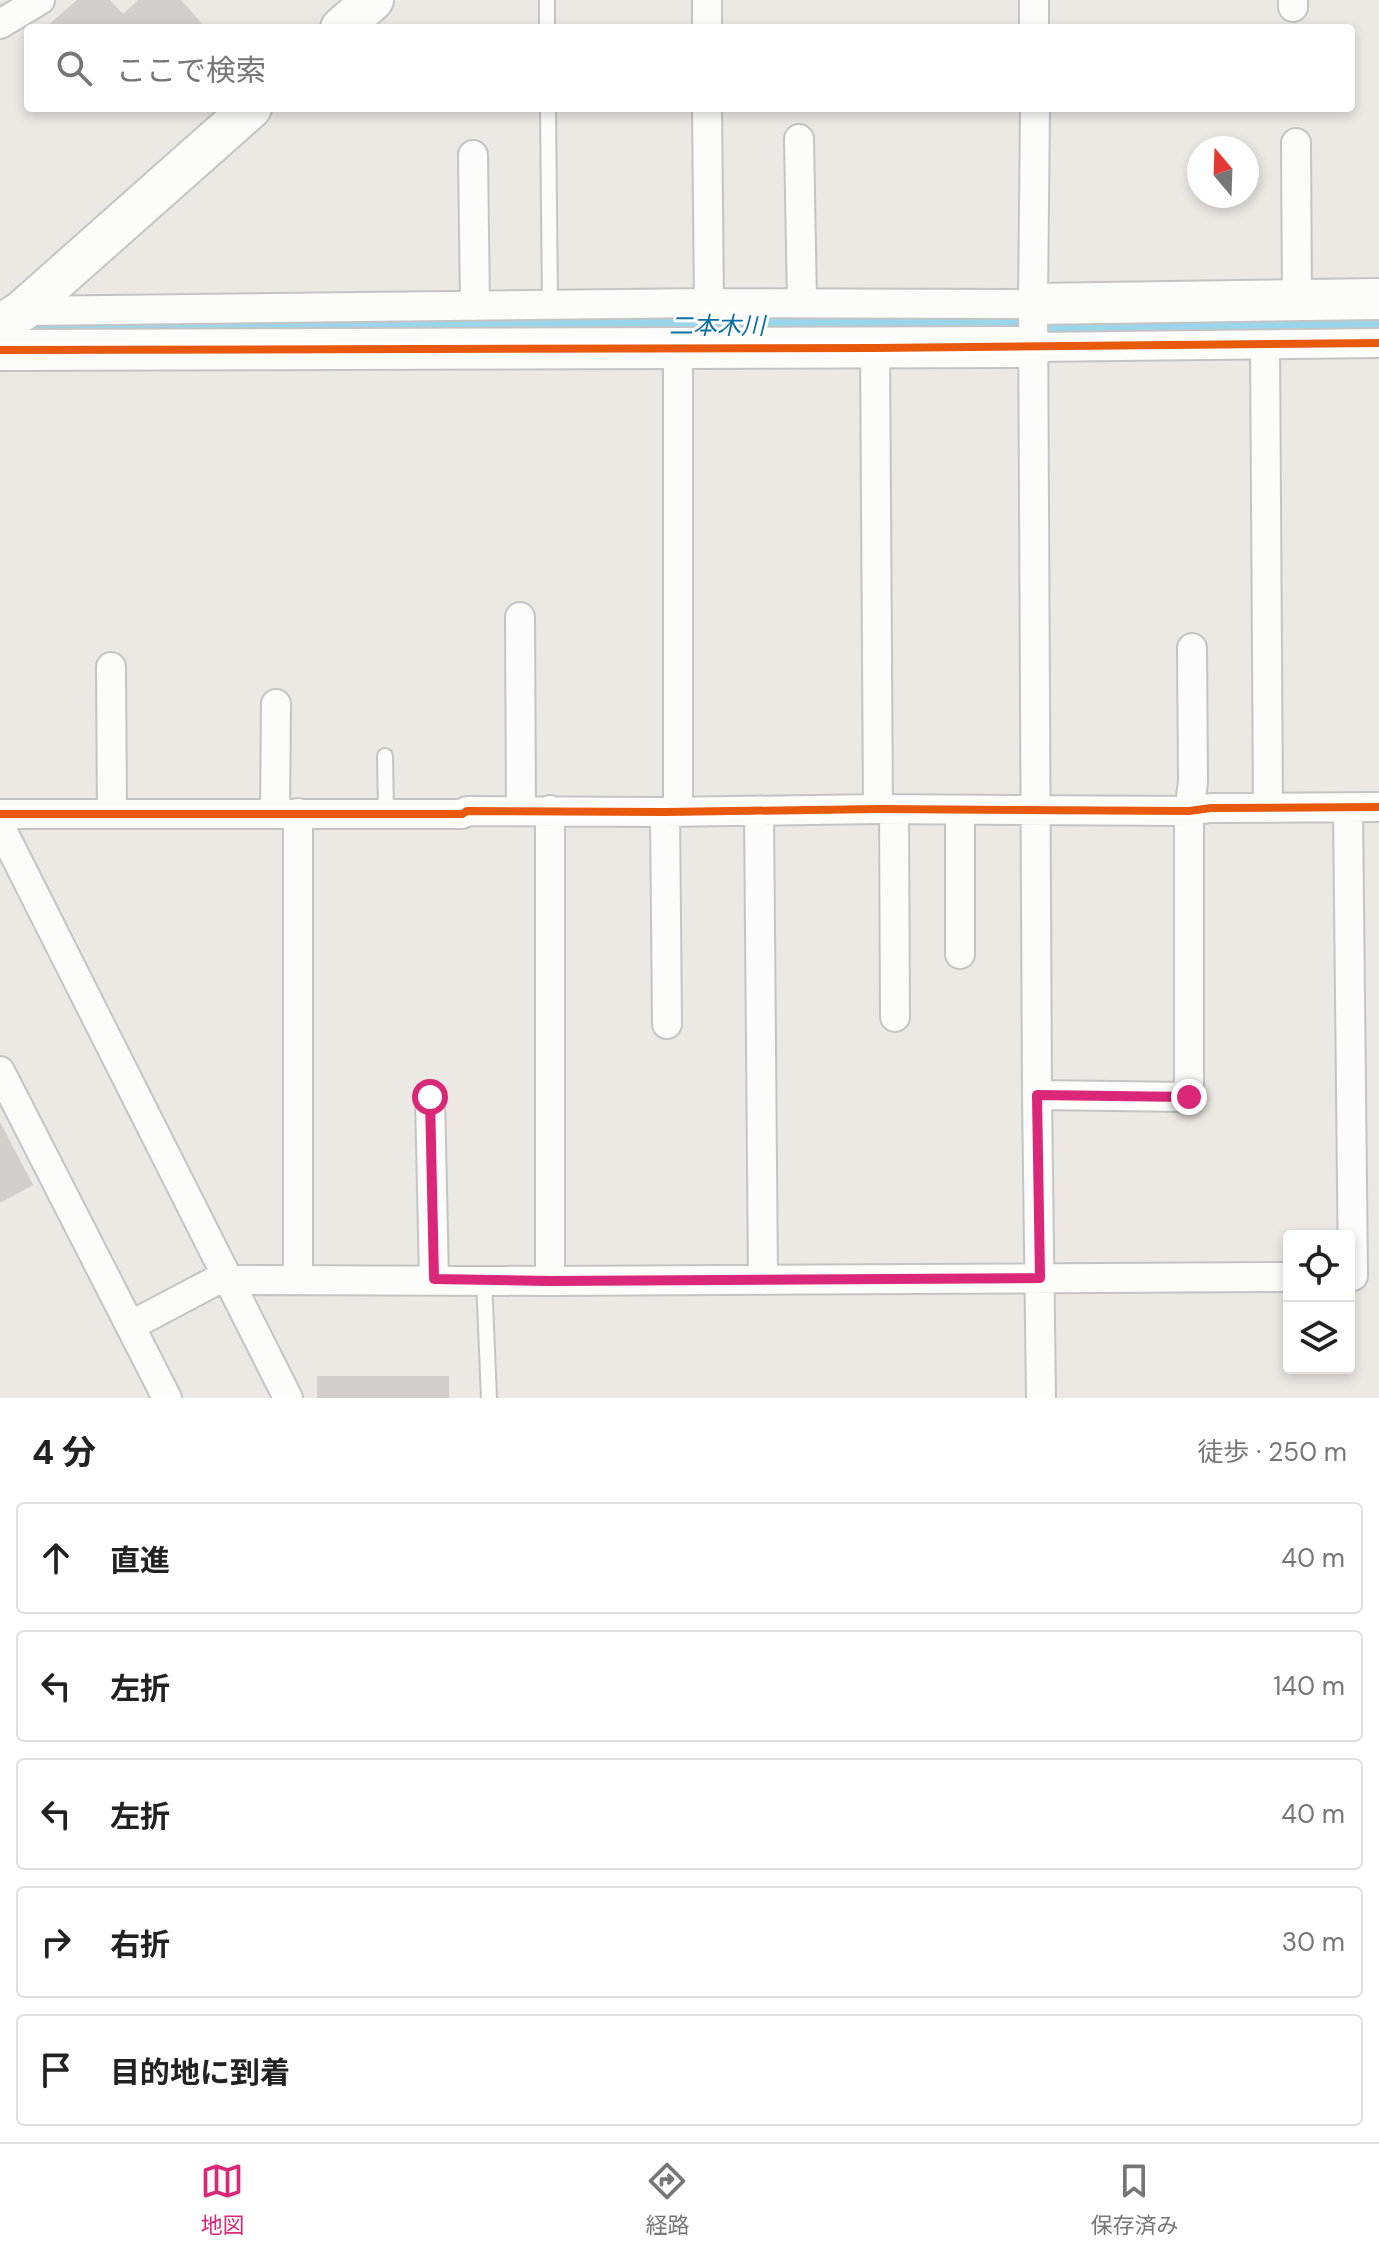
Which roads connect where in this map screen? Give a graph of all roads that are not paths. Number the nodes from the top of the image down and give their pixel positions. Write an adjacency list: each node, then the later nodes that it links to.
1 (40, 0): 6 (street)
2 (373, 0): 7 (street)
3 (547, 0): 8 (lane)
4 (707, 0): 9 (street)
5 (1034, 0): 10 (street)
6 (0, 24)
7 (346, 24)
8 (547, 24)
9 (707, 24)
10 (1034, 24)
11 (246, 112): 25 (street)
12 (548, 112): 23 (lane)
13 (707, 112): 20 (street)
14 (1035, 112): 22 (street)
15 (799, 139): 21 (street)
16 (1296, 143): 19 (street)
17 (473, 155): 24 (street)
18 (1379, 299): 19 (street)
19 (1297, 301): 22 (street)
20 (709, 303): 21 (street); 23 (street)
21 (802, 303): 22 (street)
22 (1033, 304): 28 (street)
23 (550, 305): 24 (street)
24 (475, 306): 25 (street)
25 (11, 318)
26 (1379, 343): 27 (street)
27 (1265, 345): 28 (street); 38 (street)
28 (1034, 347): 30 (street); 45 (street)
29 (678, 348): 30 (street); 31 (street); 47 (street)
30 (875, 348): 40 (street)
31 (0, 350)
32 (520, 617): 41 (street)
33 (1192, 648): 46 (street)
34 (111, 667): 48 (street)
35 (276, 704): 49 (street)
36 (385, 756): 50 (lane)
37 (1379, 807): 39 (street)
38 (1268, 808): 39 (street); 46 (street)
39 (1348, 808): 59 (street)
40 (886, 809): 43 (street); 44 (street); 54 (street)
41 (521, 810): 42 (street); 50 (street)
42 (550, 810): 47 (street); 67 (street)
43 (960, 810): 45 (street); 53 (street)
44 (759, 811): 47 (street); 66 (street)
45 (1037, 811): 46 (street); 57 (street)
46 (1189, 811): 57 (street)
47 (672, 812): 55 (street)
48 (112, 813): 49 (street); 51 (street)
49 (286, 813): 50 (street); 62 (street)
50 (386, 813)
51 (0, 814)
52 (0, 826): 65 (street)
53 (960, 954)
54 (895, 1017)
55 (667, 1024)
56 (0, 1071): 68 (street)
57 (1037, 1095): 61 (street)
58 (430, 1097): 63 (street)
59 (1360, 1276)
60 (1283, 1277): 61 (street)
61 (1040, 1278): 66 (street); 72 (street)
62 (298, 1279): 63 (street); 65 (street)
63 (434, 1279): 64 (street)
64 (484, 1279): 67 (street); 71 (lane)
65 (228, 1280): 68 (street); 70 (street)
66 (763, 1280): 67 (street)
67 (550, 1281)
68 (130, 1326): 69 (street)
69 (167, 1398)
70 (288, 1398)
71 (489, 1398)
72 (1041, 1398)

